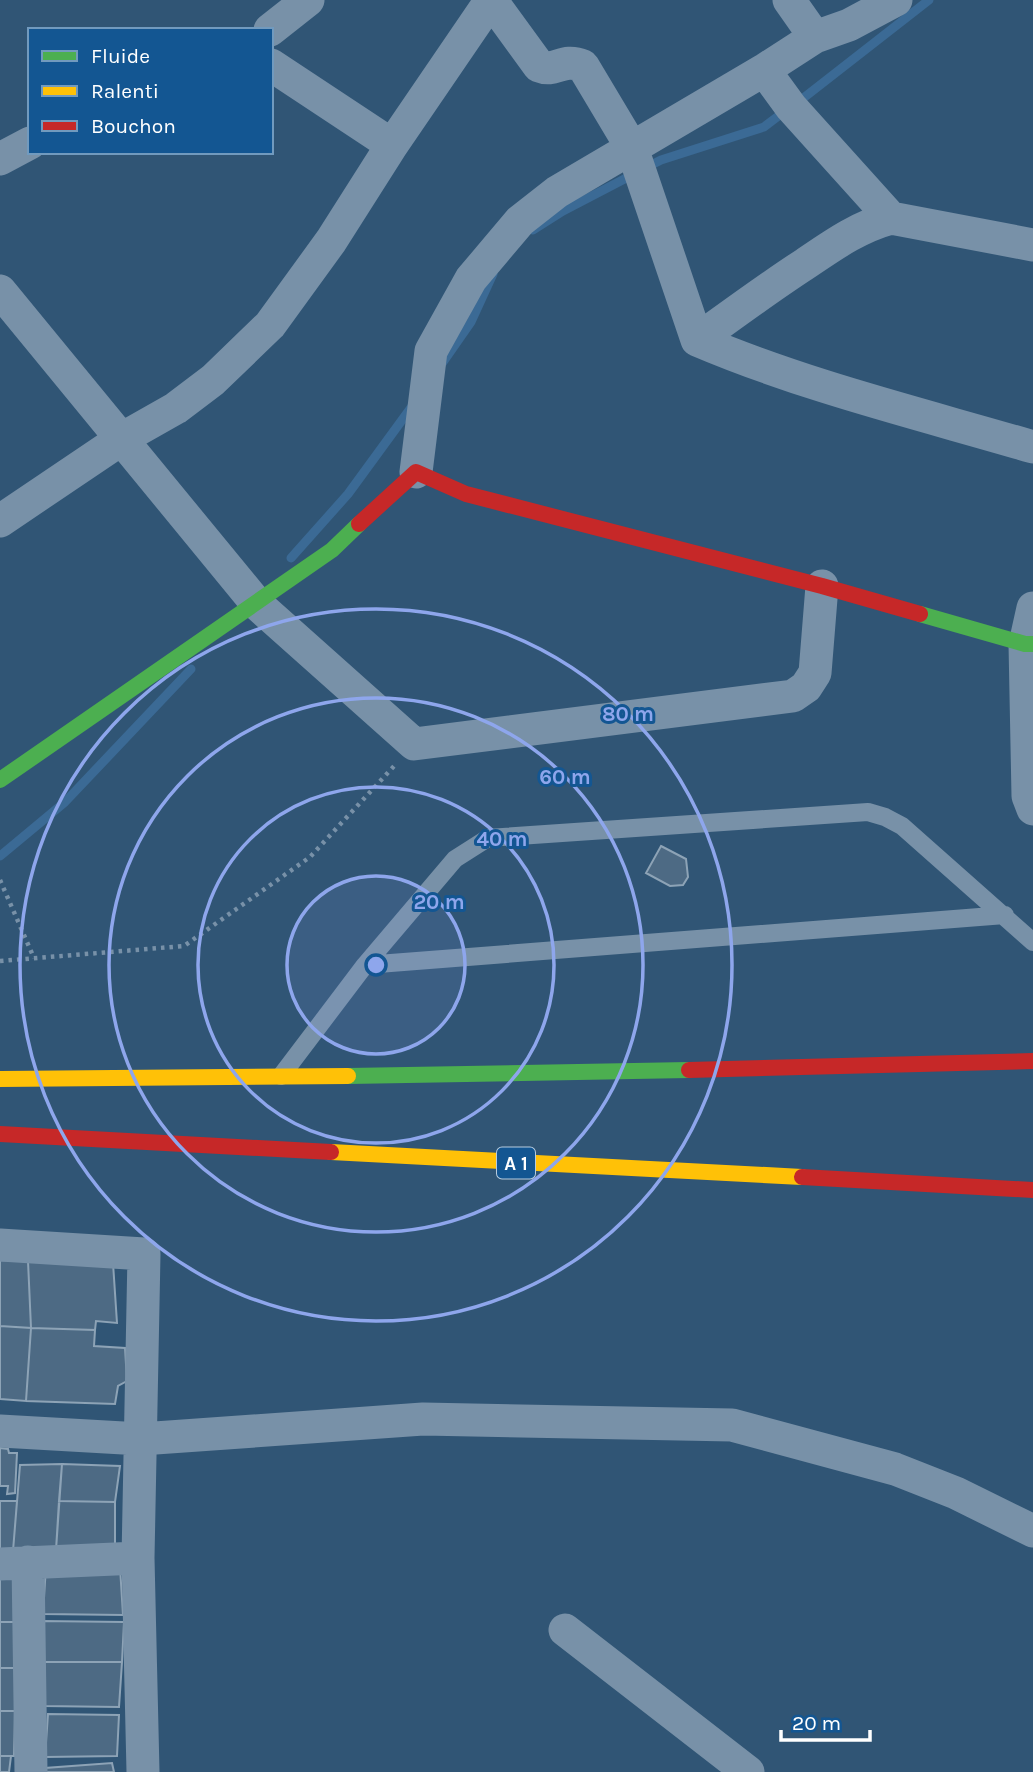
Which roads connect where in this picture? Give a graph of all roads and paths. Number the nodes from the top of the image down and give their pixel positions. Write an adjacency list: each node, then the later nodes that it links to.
1 (308, 0): 5 (street)
2 (491, 0): 10 (street); 11 (street)
3 (789, 0): 6 (street)
4 (897, 0): 6 (street)
5 (273, 28)
6 (815, 37): 8 (street)
7 (273, 66): 10 (street)
8 (764, 70): 11 (street); 13 (street)
9 (28, 144): 12 (street)
10 (391, 145): 17 (street)
11 (632, 148): 16 (street); 19 (street)
12 (0, 159)
13 (891, 218): 14 (street); 16 (street)
14 (1033, 245)
15 (0, 291): 17 (street)
16 (697, 340): 18 (street)
17 (123, 438): 20 (street); 22 (street)
18 (1033, 447)
19 (416, 472): 21 (main road); 22 (main road)
20 (0, 521)
21 (822, 586): 24 (main road); 25 (street)
22 (257, 604): 25 (street); 26 (main road)
23 (1033, 608): 24 (street)
24 (1029, 644): 27 (street)
25 (414, 744): 31 (path)
26 (0, 780)
27 (1033, 810)
28 (0, 880): 31 (path)
29 (1005, 915): 30 (lane); 33 (lane); 33 (lane)
30 (1033, 942)
31 (34, 958): 32 (path)
32 (0, 961)
33 (365, 965): 36 (lane)
34 (1033, 1061): 36 (main road)
35 (0, 1079): 36 (main road)
36 (279, 1079)
37 (0, 1134): 38 (main road, A 1)
38 (1033, 1190)
39 (0, 1245): 41 (street)
40 (0, 1431): 41 (street)
41 (141, 1439): 42 (street); 43 (street)
42 (1033, 1531)
43 (138, 1558): 44 (street); 47 (street)
44 (14, 1563): 46 (street)
45 (565, 1630): 48 (street)
46 (31, 1772)
47 (143, 1772)
48 (748, 1772)

